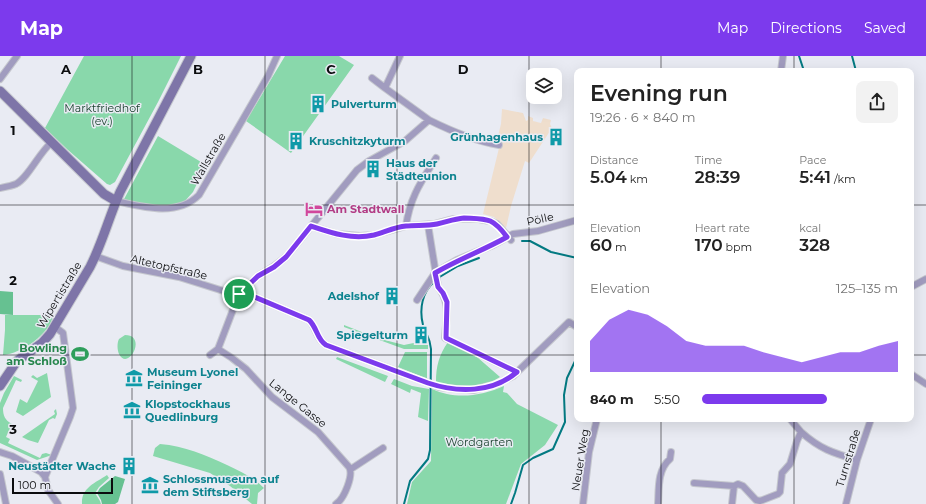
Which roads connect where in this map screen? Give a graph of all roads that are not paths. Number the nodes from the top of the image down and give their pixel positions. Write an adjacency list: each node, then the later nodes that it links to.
1 (17, 56): 8 (street)
2 (191, 56): 16 (main road, Wipertistraße)
3 (277, 56): 16 (street, Wallstraße)
4 (400, 56): 9 (street)
5 (783, 56): 6 (street)
6 (781, 68)
7 (372, 78): 9 (street)
8 (0, 79)
9 (385, 88): 11 (street)
10 (0, 91): 12 (main road)
11 (429, 120): 13 (street); 19 (street)
12 (51, 143): 15 (street); 16 (main road)
13 (499, 145)
14 (436, 158): 20 (street)
15 (0, 188)
16 (116, 201): 22 (main road, Wipertistraße)
17 (574, 221): 21 (street, Pölle)
18 (428, 225): 20 (street); 21 (street); 23 (street)
19 (311, 226): 20 (street); 26 (street)
20 (406, 226)
21 (509, 238): 23 (street, Pölle)
22 (95, 256): 26 (street, Altetopfstraße); 29 (main road, Wipertistraße)
23 (436, 277): 27 (street); 32 (street)
24 (925, 281): 25 (street)
25 (914, 286)
26 (239, 294): 30 (street); 32 (street, Altetopfstraße)
27 (417, 300)
28 (574, 326): 32 (street, Altetopfstraße)
29 (55, 327): 35 (main road, Wipertistraße); 46 (street)
30 (218, 349): 31 (street); 44 (street, Lange Gasse)
31 (210, 355)
32 (517, 372)
33 (914, 376): 34 (street)
34 (926, 384)
35 (0, 386)
36 (596, 422): 52 (street, Neuer Weg)
37 (793, 422): 39 (street)
38 (870, 422): 43 (street, Turnstraße)
39 (801, 432): 43 (street); 48 (street)
40 (383, 448): 44 (street)
41 (0, 452): 46 (street)
42 (671, 452): 53 (street)
43 (857, 460): 55 (street, Turnstraße)
44 (351, 469): 51 (street)
45 (0, 474): 49 (street)
46 (44, 477): 50 (street)
47 (694, 483): 48 (street)
48 (734, 486): 54 (street)
49 (5, 501)
50 (58, 504)
51 (336, 504)
52 (583, 504)
53 (658, 504)
54 (732, 504)
55 (846, 504)

